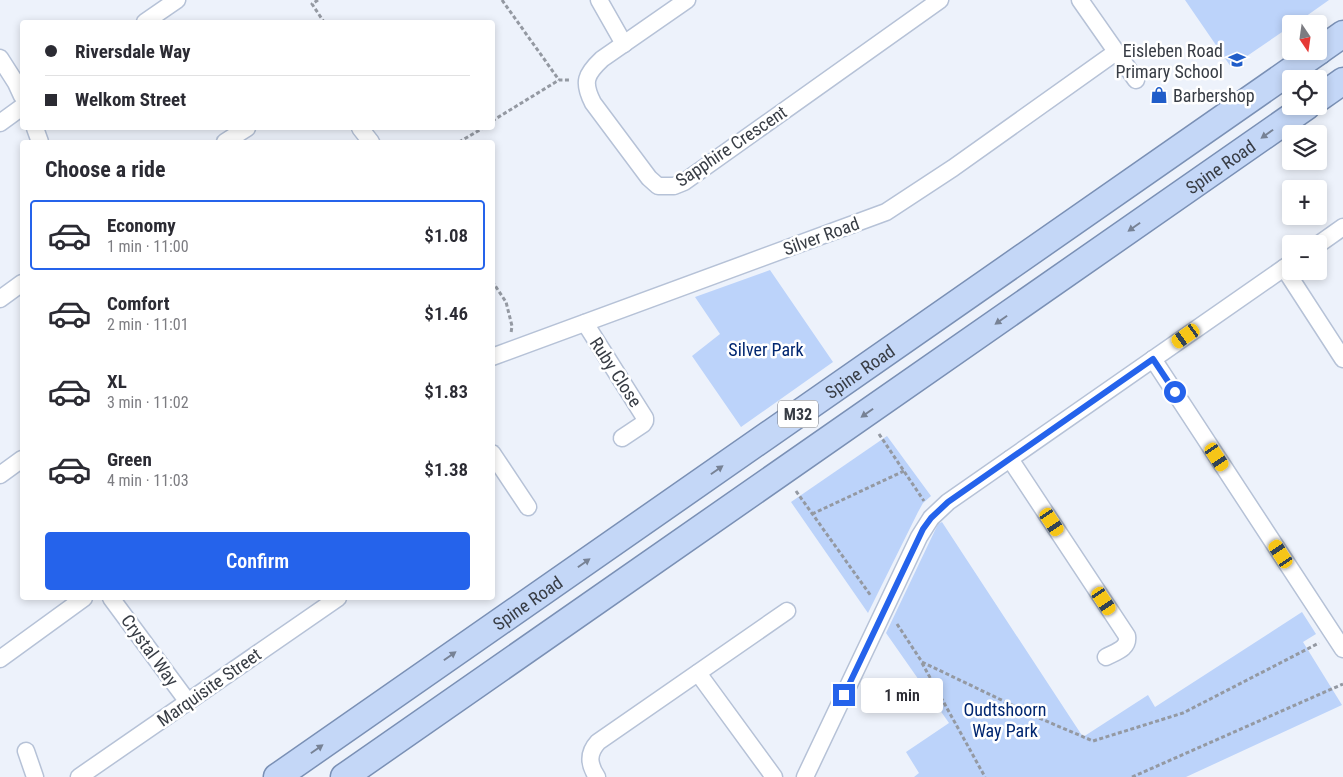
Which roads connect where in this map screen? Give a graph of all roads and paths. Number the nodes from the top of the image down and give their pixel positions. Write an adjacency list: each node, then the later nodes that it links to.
1 (177, 0): 8 (street)
2 (318, 0): 9 (path)
3 (502, 0): 16 (path)
4 (598, 0): 11 (street)
5 (687, 0): 11 (street)
6 (940, 0): 18 (street, Sapphire Crescent)
7 (1080, 0): 13 (street)
8 (148, 20)
9 (323, 20)
10 (1343, 34): 12 (main road, Spine Road / M32)
11 (624, 44): 18 (street)
12 (1328, 45)
13 (1116, 52): 17 (street); 39 (street, Silver Road)
14 (0, 58): 20 (street)
15 (1306, 60): 70 (main road, Spine Road / M32, one-way to 15)
16 (559, 80): 18 (path); 24 (path)
17 (1136, 80)
18 (587, 81)
19 (1343, 81): 21 (main road)
20 (20, 92)
21 (1327, 92)
22 (20, 108): 25 (street)
23 (1294, 115): 71 (main road, Spine Road / M32, one-way to 71)
24 (495, 120)
25 (0, 123)
26 (244, 130): 29 (street)
27 (362, 130): 30 (street)
28 (480, 130): 31 (path)
29 (228, 140)
30 (369, 140)
31 (462, 140)
32 (1343, 227): 33 (street)
33 (1327, 238)
34 (1282, 269): 42 (street)
35 (1295, 280): 43 (street)
36 (20, 284): 38 (street)
37 (495, 286): 40 (path)
38 (0, 299)
39 (585, 324): 40 (street, Silver Road); 45 (street, Ruby Close)
40 (510, 351): 41 (street, Silver Road)
41 (495, 356)
42 (1153, 359): 47 (street); 60 (street)
43 (1343, 359)
44 (879, 434): 49 (path)
45 (622, 438)
46 (495, 458): 52 (street)
47 (1010, 459): 54 (street); 61 (street)
48 (20, 460): 50 (street)
49 (904, 471): 53 (path); 54 (path)
50 (0, 474)
51 (796, 491): 53 (path)
52 (528, 507)
53 (812, 514): 59 (path)
54 (931, 518): 59 (street)
55 (81, 600): 62 (street)
56 (113, 600): 66 (street, Crystal Way)
57 (335, 600): 66 (street, Marquisite Street)
58 (787, 611): 64 (street)
59 (882, 613): 63 (path); 74 (street)
60 (1339, 642): 63 (path)
61 (1106, 657)
62 (0, 659)
63 (922, 662): 75 (path)
64 (698, 673): 72 (street); 73 (street)
65 (1343, 684): 76 (path)
66 (188, 702): 69 (street, Marquisite Street)
67 (26, 751): 68 (street)
68 (35, 777)
69 (79, 777)
70 (277, 777)
71 (344, 777)
72 (597, 777)
73 (774, 777)
74 (805, 777)
75 (985, 777)
76 (1132, 777)

